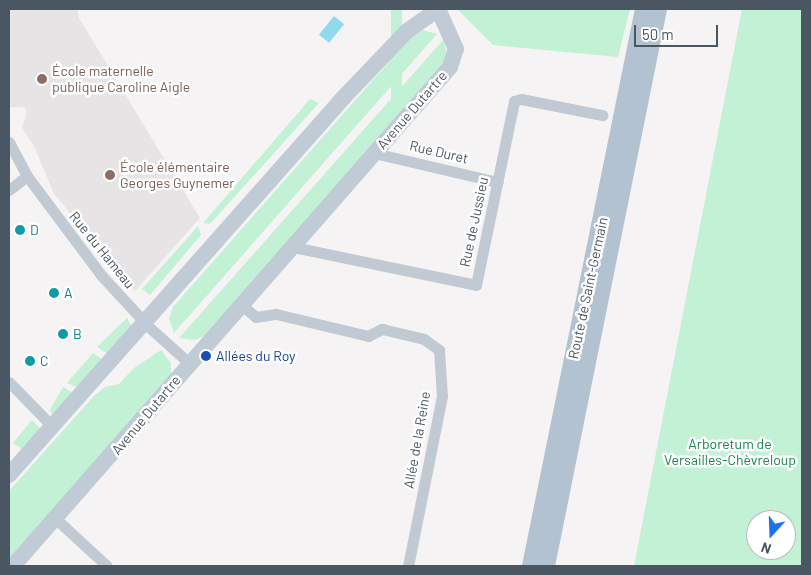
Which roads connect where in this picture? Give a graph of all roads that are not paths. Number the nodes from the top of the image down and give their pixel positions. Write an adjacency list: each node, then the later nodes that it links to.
1 (438, 9): 6 (main road, Avenue Dutartre); 12 (main road, Avenue Dutartre)
2 (644, 9): 21 (main road, Route de Saint-Germain)
3 (658, 9): 22 (main road, Route de Saint-Germain)
4 (602, 116): 8 (street, Rue de Jussieu)
5 (9, 142): 7 (street, Rue du Hameau)
6 (374, 153): 8 (street, Rue Duret); 10 (main road, Avenue Dutartre)
7 (27, 176): 9 (street); 12 (street, Rue du Hameau)
8 (498, 182): 10 (street, Rue de Jussieu)
9 (9, 190)
10 (293, 247): 11 (main road, Avenue Dutartre)
11 (242, 305): 13 (main road, Avenue Dutartre); 20 (street, Allée de la Reine)
12 (144, 321): 13 (street, Rue du Hameau); 15 (main road, Avenue Dutartre)
13 (189, 363): 17 (main road, Avenue Dutartre)
14 (9, 382): 15 (street)
15 (52, 426): 16 (main road, Avenue Dutartre)
16 (9, 475)
17 (56, 519): 18 (main road, Avenue Dutartre); 19 (street)
18 (13, 566)
19 (107, 566)
20 (408, 566)
21 (531, 566)
22 (546, 566)

